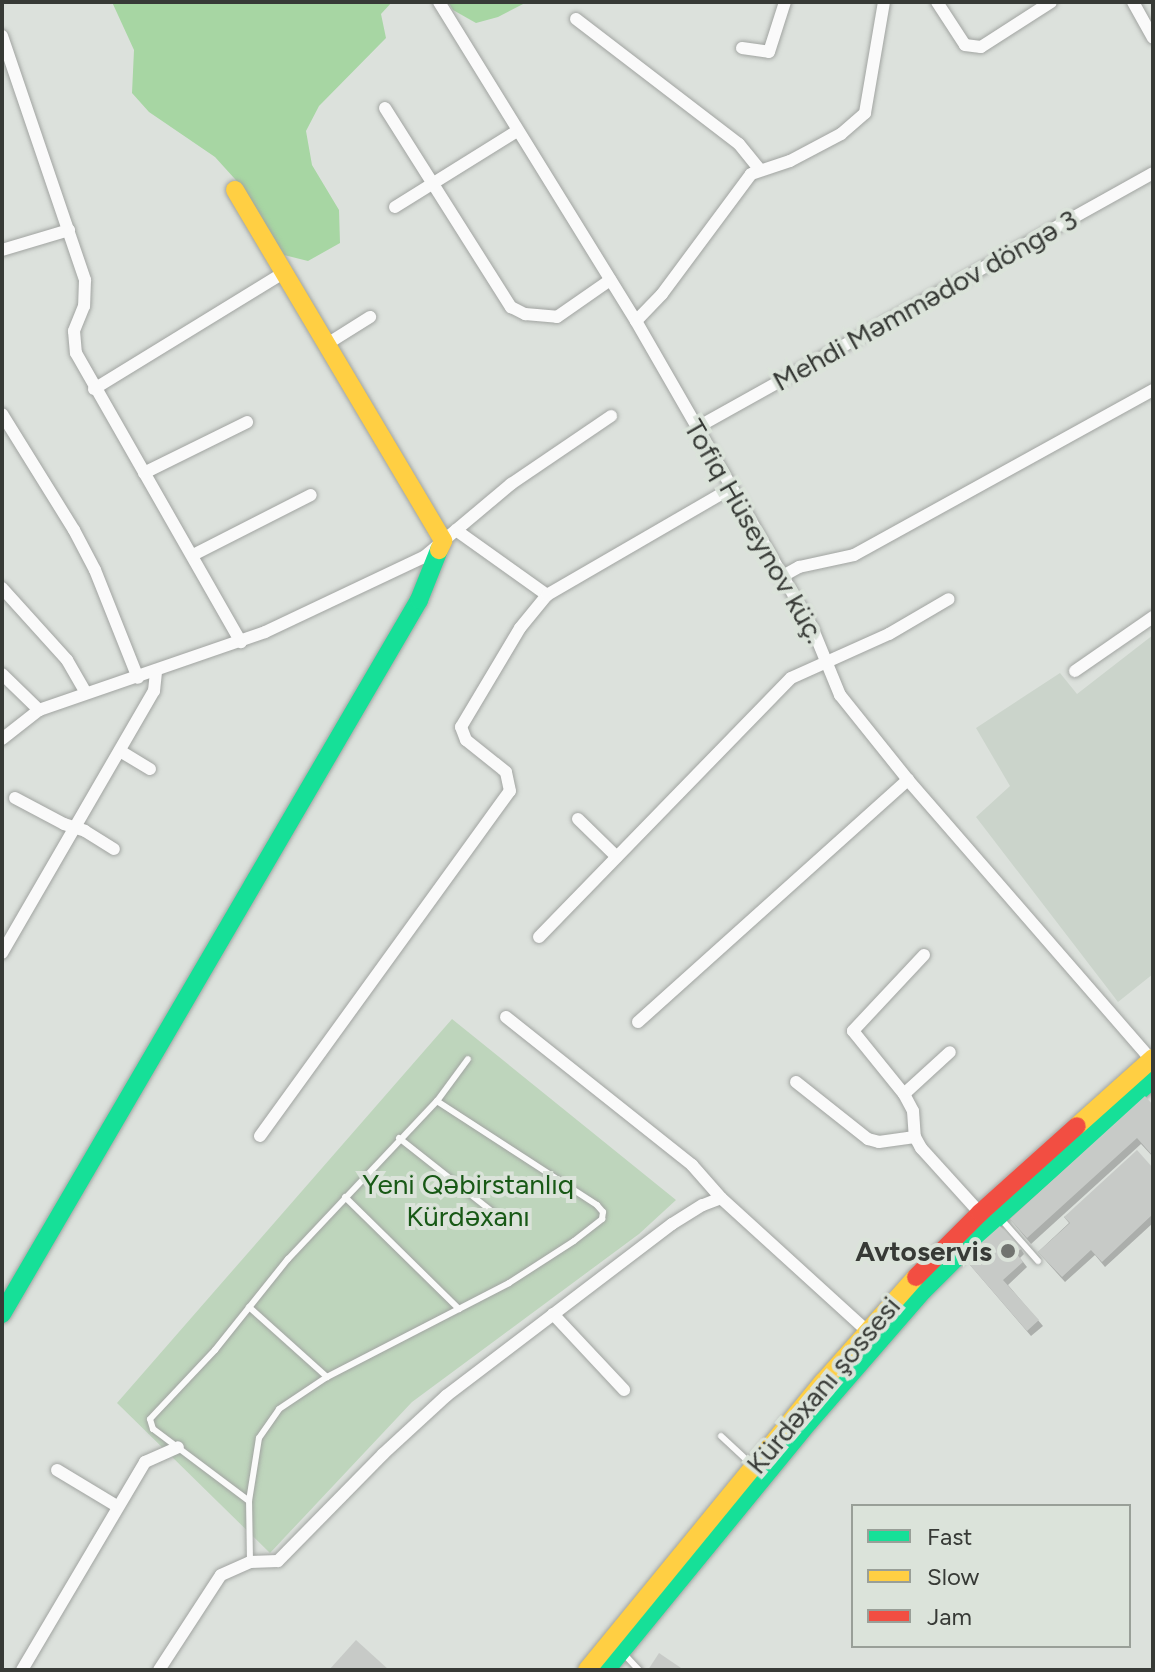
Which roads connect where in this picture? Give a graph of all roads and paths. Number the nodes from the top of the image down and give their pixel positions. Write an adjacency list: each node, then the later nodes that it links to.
1 (439, 2): 12 (street, Tofiq Hüseynov küç.)
2 (785, 2): 10 (street)
3 (884, 2): 13 (street)
4 (937, 2): 5 (street)
5 (1051, 2)
6 (1133, 2): 9 (street)
7 (576, 19): 13 (street)
8 (2, 36): 18 (street)
9 (1153, 38)
10 (742, 48)
11 (385, 108): 15 (street)
12 (517, 131): 15 (street); 21 (street, Tofiq Hüseynov küç.)
13 (759, 169): 23 (street)
14 (1153, 173): 30 (street, Mehdi Məmmədov döngə 3)
15 (431, 184): 17 (street); 21 (street)
16 (235, 190): 20 (main road)
17 (395, 207)
18 (69, 230): 19 (street); 25 (street)
19 (2, 250)
20 (285, 272): 24 (main road); 25 (street)
21 (610, 280): 23 (street, Tofiq Hüseynov küç.)
22 (370, 317): 24 (street)
23 (636, 321): 30 (street, Tofiq Hüseynov küç.)
24 (327, 344): 34 (main road)
25 (94, 389): 31 (street)
26 (1153, 390): 36 (street)
27 (2, 414): 46 (street)
28 (611, 416): 34 (street)
29 (247, 422): 31 (street)
30 (696, 428): 32 (street, Tofiq Hüseynov küç.)
31 (144, 473): 35 (street)
32 (730, 489): 36 (street, Tofiq Hüseynov küç.); 38 (street)
33 (311, 495): 35 (street)
34 (450, 535): 38 (street); 41 (street); 79 (main road)
35 (193, 555): 41 (street)
36 (781, 577): 42 (street, Tofiq Hüseynov küç.)
37 (2, 588): 47 (street)
38 (547, 595): 69 (street)
39 (949, 599): 42 (street)
40 (1153, 617): 43 (street)
41 (241, 642): 44 (street)
42 (827, 661): 52 (street, Tofiq Hüseynov küç.); 57 (street)
43 (1075, 671)
44 (156, 672): 46 (street); 50 (street)
45 (2, 674): 48 (street)
46 (138, 678): 47 (street)
47 (86, 693): 48 (street)
48 (39, 710): 49 (street)
49 (2, 739)
50 (120, 751): 51 (street); 55 (street)
51 (150, 769)
52 (908, 780): 62 (street); 65 (street, Tofiq Hüseynov küç.)
53 (15, 798): 55 (street)
54 (578, 819): 57 (street)
55 (75, 828): 56 (street); 59 (street)
56 (114, 849)
57 (617, 857): 58 (street)
58 (539, 937)
59 (2, 953)
60 (924, 955): 67 (street)
61 (506, 1017): 73 (street)
62 (638, 1022)
63 (950, 1052): 67 (street)
64 (468, 1059): 68 (lane)
65 (1152, 1066): 75 (main road, Kürdəxanı şossesi)
66 (796, 1082): 70 (street)
67 (904, 1094): 70 (street)
68 (437, 1101): 71 (lane); 78 (lane)
69 (260, 1136)
70 (915, 1137): 75 (street)
71 (399, 1138): 72 (lane); 74 (lane)
72 (345, 1197): 77 (lane); 78 (lane)
73 (721, 1198): 80 (street); 81 (street)
74 (494, 1213)
75 (989, 1215): 76 (lane); 81 (main road, Kürdəxanı şossesi); 91 (main road, Kürdəxanı şossesi)
76 (1038, 1261)
77 (249, 1307): 82 (lane); 85 (lane)
78 (459, 1309): 82 (lane)
79 (2, 1314)
80 (553, 1314): 83 (street); 90 (street)
81 (867, 1331): 86 (main road, Kürdəxanı şossesi)
82 (327, 1377): 88 (lane)
83 (624, 1390)
84 (721, 1436): 86 (lane)
85 (178, 1447): 88 (lane); 89 (street)
86 (754, 1466): 94 (main road, Kürdəxanı şossesi)
87 (57, 1470): 89 (street)
88 (249, 1501): 90 (lane)
89 (117, 1506): 92 (street)
90 (250, 1562): 93 (street)
91 (621, 1652): 95 (main road, Kürdəxanı şossesi); 96 (lane)
92 (22, 1670)
93 (159, 1670)
94 (587, 1670)
95 (606, 1670)
96 (639, 1670)

